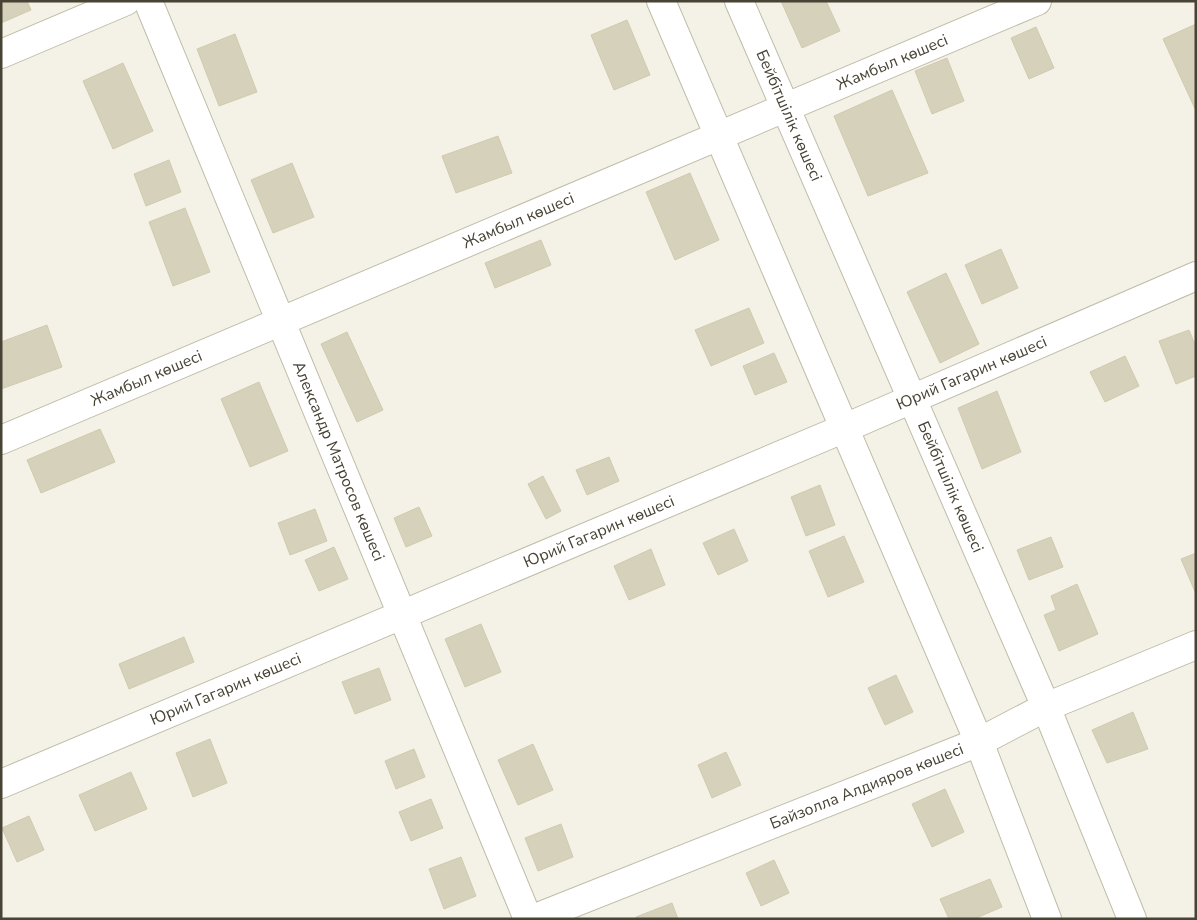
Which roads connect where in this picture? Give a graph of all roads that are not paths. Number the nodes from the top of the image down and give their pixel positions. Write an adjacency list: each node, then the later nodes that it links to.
1 (126, 1): 6 (street)
2 (148, 1): 10 (street, Александр Матросов көшесі)
3 (661, 1): 8 (street)
4 (739, 1): 7 (street, Бейбітшілік көшесі)
5 (1037, 1): 7 (street, Жамбыл көшесі)
6 (1, 54)
7 (785, 108): 8 (street, Жамбыл көшесі); 11 (street, Бейбітшілік көшесі)
8 (719, 136): 10 (street, Жамбыл көшесі); 12 (street)
9 (1196, 276): 11 (street, Юрий Гагарин көшесі)
10 (280, 322): 13 (street, Жамбыл көшесі); 14 (street, Александр Матросов көшесі)
11 (912, 399): 12 (street, Юрий Гагарин көшесі); 16 (street, Бейбітшілік көшесі)
12 (845, 428): 14 (street, Юрий Гагарин көшесі); 17 (street)
13 (1, 440)
14 (403, 615): 18 (street, Юрий Гагарин көшесі); 19 (street, Александр Матросов көшесі)
15 (1196, 646): 16 (street, Байзолла Алдияров көшесі)
16 (1046, 707): 17 (street, Байзолла Алдияров көшесі); 22 (street, Бейбітшілік көшесі)
17 (979, 742): 20 (street, Байзолла Алдияров көшесі); 21 (street)
18 (1, 784)
19 (528, 919)
20 (533, 919)
21 (1048, 919)
22 (1132, 919)

